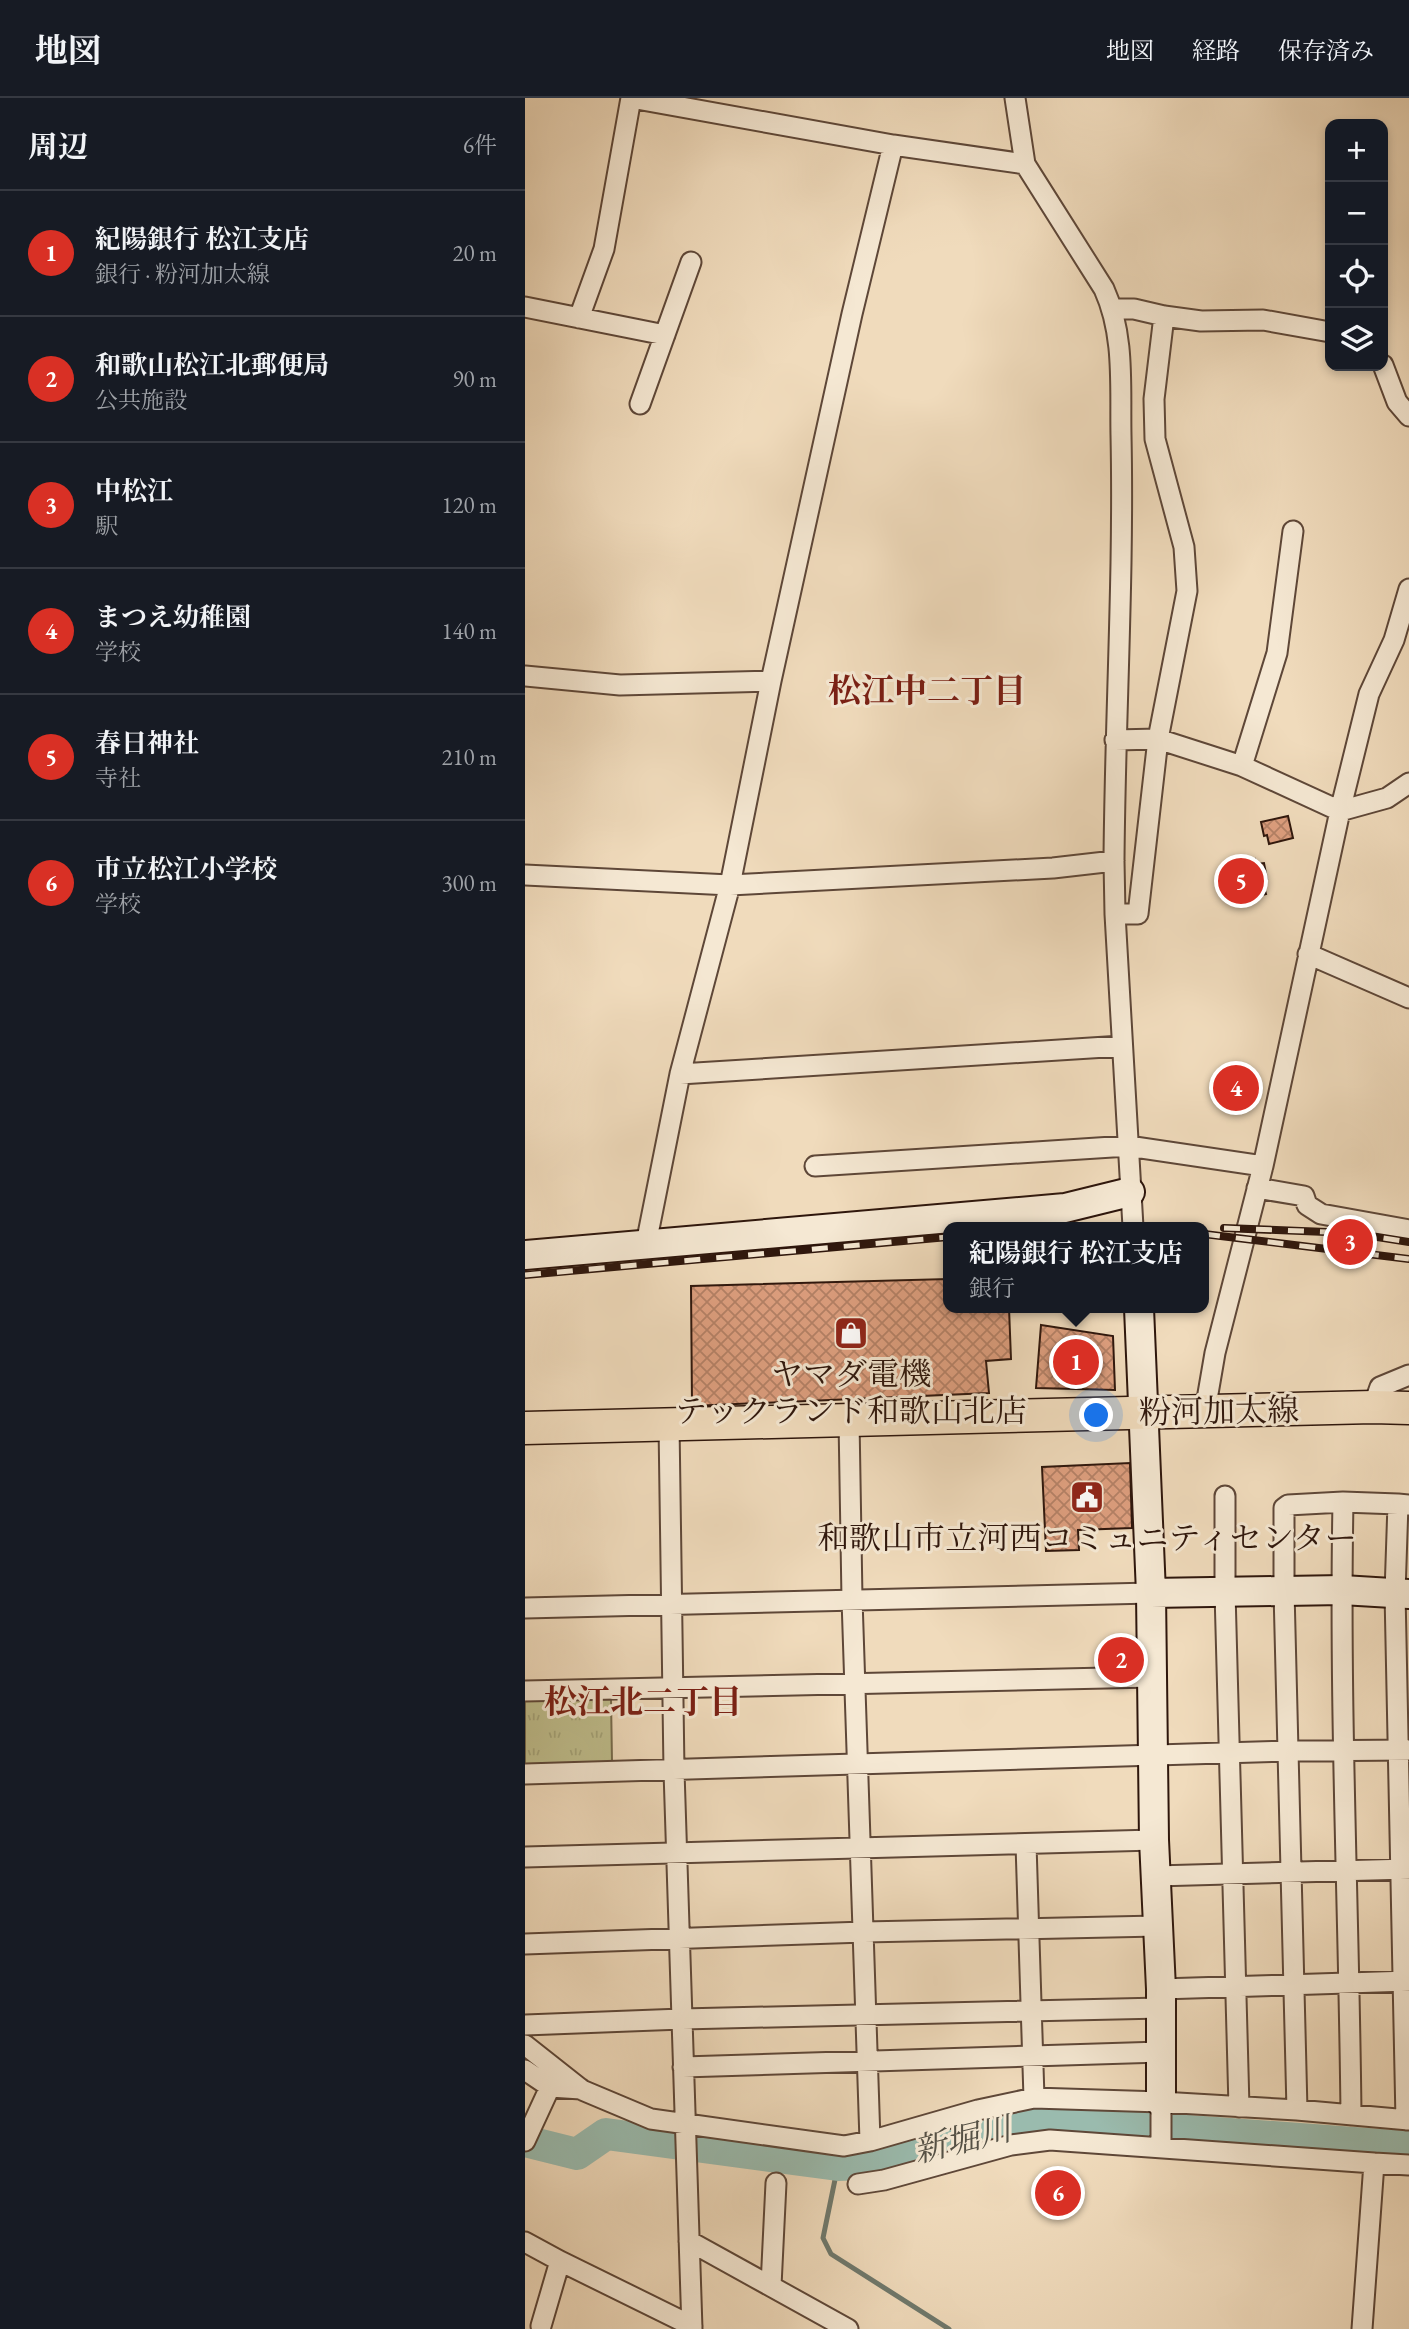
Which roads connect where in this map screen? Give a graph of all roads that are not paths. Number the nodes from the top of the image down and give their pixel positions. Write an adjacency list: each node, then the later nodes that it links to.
1 (631, 98): 3 (street); 9 (street)
2 (1015, 98): 4 (street)
3 (893, 145): 4 (street); 18 (street)
4 (1025, 164): 7 (street)
5 (691, 262): 11 (street)
6 (525, 307): 9 (street)
7 (1113, 309): 8 (street); 20 (street)
8 (1164, 316): 10 (street); 19 (street)
9 (579, 318): 11 (street)
10 (1325, 331)
11 (665, 335): 13 (street)
12 (1385, 371): 14 (street)
13 (639, 404)
14 (1409, 416)
15 (1293, 531): 21 (street)
16 (1409, 592): 23 (street)
17 (525, 676): 18 (street)
18 (771, 681): 26 (street)
19 (1159, 739): 20 (street); 21 (street); 27 (street)
20 (1115, 740): 24 (street)
21 (1242, 766): 23 (street)
22 (1409, 783): 23 (street)
23 (1340, 811): 28 (street)
24 (1114, 861): 26 (street); 27 (street)
25 (525, 875): 26 (street)
26 (730, 885): 31 (street)
27 (1115, 915): 30 (street)
28 (1308, 954): 29 (street); 34 (street)
29 (1409, 998)
30 (1122, 1046): 31 (street); 32 (street)
31 (680, 1074): 39 (street)
32 (1128, 1146): 33 (street); 34 (street); 36 (street)
33 (815, 1166)
34 (1262, 1166): 35 (street)
35 (1257, 1188): 38 (street); 45 (street)
36 (1130, 1192): 37 (street); 39 (street)
37 (1133, 1222)
38 (1409, 1230)
39 (646, 1244): 40 (street)
40 (525, 1255)
41 (1139, 1313): 46 (street)
42 (1409, 1375): 43 (street)
43 (1373, 1407): 44 (main road, 粉河加太線); 45 (main road, 粉河加太線)
44 (1409, 1408)
45 (1205, 1411): 46 (main road, 粉河加太線)
46 (1144, 1412): 47 (main road, 粉河加太線); 57 (street)
47 (849, 1420): 48 (main road, 粉河加太線); 58 (street)
48 (669, 1424): 49 (main road, 粉河加太線); 59 (street)
49 (525, 1428)
50 (1225, 1496): 55 (street)
51 (1343, 1502): 52 (street); 53 (street); 54 (street)
52 (1403, 1505): 56 (street)
53 (1342, 1590): 54 (street); 56 (street); 67 (street)
54 (1284, 1591): 55 (street); 66 (street)
55 (1225, 1592): 57 (street); 68 (street)
56 (1402, 1593): 65 (street)
57 (1151, 1594): 58 (street); 61 (street)
58 (852, 1600): 59 (street); 62 (street)
59 (671, 1604): 60 (street); 63 (street)
60 (525, 1608)
61 (1152, 1677): 62 (street); 69 (street)
62 (855, 1683): 63 (street); 70 (street)
63 (672, 1688): 64 (street); 71 (street)
64 (525, 1691)
65 (1404, 1750): 67 (street); 78 (street)
66 (1287, 1751): 67 (street); 68 (street); 81 (street)
67 (1342, 1751): 79 (street)
68 (1229, 1754): 69 (street); 80 (street)
69 (1153, 1756): 70 (street); 73 (street)
70 (858, 1764): 71 (street); 75 (street)
71 (674, 1771): 72 (street); 76 (street)
72 (525, 1774)
73 (1154, 1840): 74 (street); 82 (street)
74 (1026, 1844): 75 (street); 84 (street)
75 (862, 1848): 76 (street); 85 (street)
76 (678, 1853): 77 (street); 86 (street)
77 (525, 1857)
78 (1405, 1869): 79 (street); 88 (street)
79 (1348, 1871): 81 (street); 89 (street)
80 (1232, 1872): 81 (street); 82 (street); 91 (street)
81 (1292, 1872): 90 (street)
82 (1156, 1876): 83 (street)
83 (1158, 1926): 84 (street); 92 (street)
84 (1030, 1929): 85 (street); 93 (street)
85 (864, 1932): 86 (street); 94 (street)
86 (680, 1938): 87 (street); 95 (street)
87 (525, 1944)
88 (1407, 1981): 89 (street); 110 (street)
89 (1349, 1982): 90 (street); 109 (street)
90 (1293, 1983): 91 (street); 108 (street)
91 (1235, 1986): 92 (street); 107 (street)
92 (1161, 1998): 93 (street); 98 (street)
93 (1031, 2011): 94 (street); 99 (street)
94 (866, 2014): 95 (street); 100 (street)
95 (682, 2019): 96 (street); 101 (street)
96 (525, 2025)
97 (525, 2045): 103 (street)
98 (1161, 2052): 99 (street); 106 (street)
99 (1033, 2057): 100 (street); 105 (street)
100 (867, 2063): 101 (street); 113 (street)
101 (683, 2067): 111 (street)
102 (525, 2070): 104 (street)
103 (582, 2090): 104 (street); 111 (street)
104 (547, 2091): 112 (street)
105 (1034, 2098): 106 (street); 113 (street)
106 (1161, 2102): 107 (street); 114 (street)
107 (1238, 2108): 108 (street)
108 (1297, 2110): 109 (street)
109 (1351, 2115): 110 (street)
110 (1408, 2120)
111 (685, 2128): 113 (street); 119 (street)
112 (525, 2141)
113 (870, 2141)
114 (1161, 2148): 115 (street); 118 (street)
115 (1374, 2163): 116 (street); 126 (street)
116 (1409, 2165)
117 (776, 2183): 122 (street)
118 (858, 2184)
119 (689, 2241): 122 (street); 124 (street)
120 (525, 2242): 121 (street)
121 (560, 2261): 123 (street); 124 (street)
122 (771, 2286): 125 (street)
123 (539, 2325)
124 (692, 2328)
125 (848, 2329)
126 (1362, 2329)

